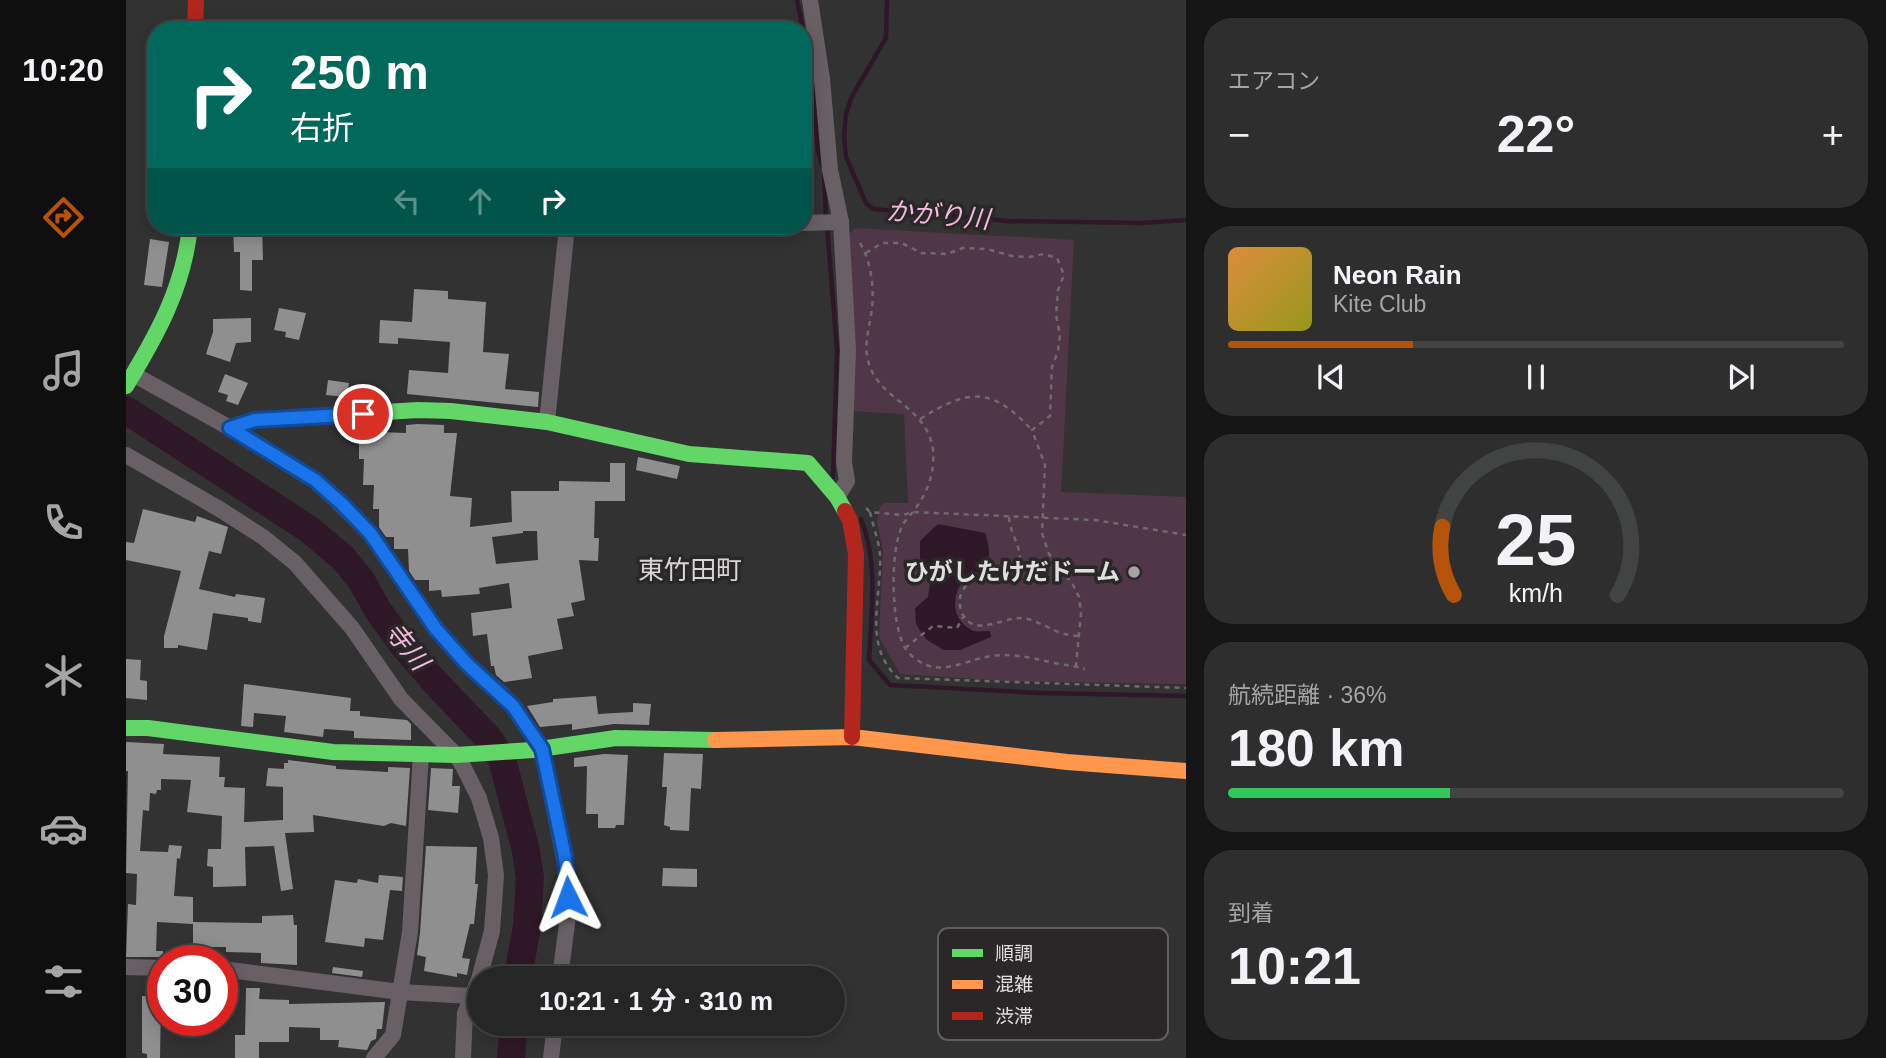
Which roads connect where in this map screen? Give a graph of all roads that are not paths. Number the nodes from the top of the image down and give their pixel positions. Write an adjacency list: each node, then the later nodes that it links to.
1 (196, 0): 3 (street)
2 (810, 0): 4 (street)
3 (195, 21)
4 (841, 222): 5 (street); 12 (street)
5 (812, 223)
6 (190, 235): 8 (street)
7 (566, 235): 9 (street)
8 (130, 380): 10 (street)
9 (547, 422): 10 (street); 12 (street)
10 (230, 428): 15 (street)
11 (126, 454): 17 (street)
12 (837, 497): 14 (street)
13 (126, 728): 16 (street)
14 (852, 737): 15 (street); 18 (street)
15 (538, 749): 17 (street); 20 (street)
16 (421, 754): 17 (street); 24 (street)
17 (460, 754): 19 (street)
18 (1186, 771)
19 (483, 966)
20 (562, 966)
21 (126, 967): 22 (street)
22 (147, 968)
23 (238, 972): 24 (street)
24 (400, 992): 25 (street); 28 (street)
25 (467, 996)
26 (467, 1007): 29 (street)
27 (554, 1036): 30 (street)
28 (374, 1058)
29 (463, 1058)
30 (551, 1058)

